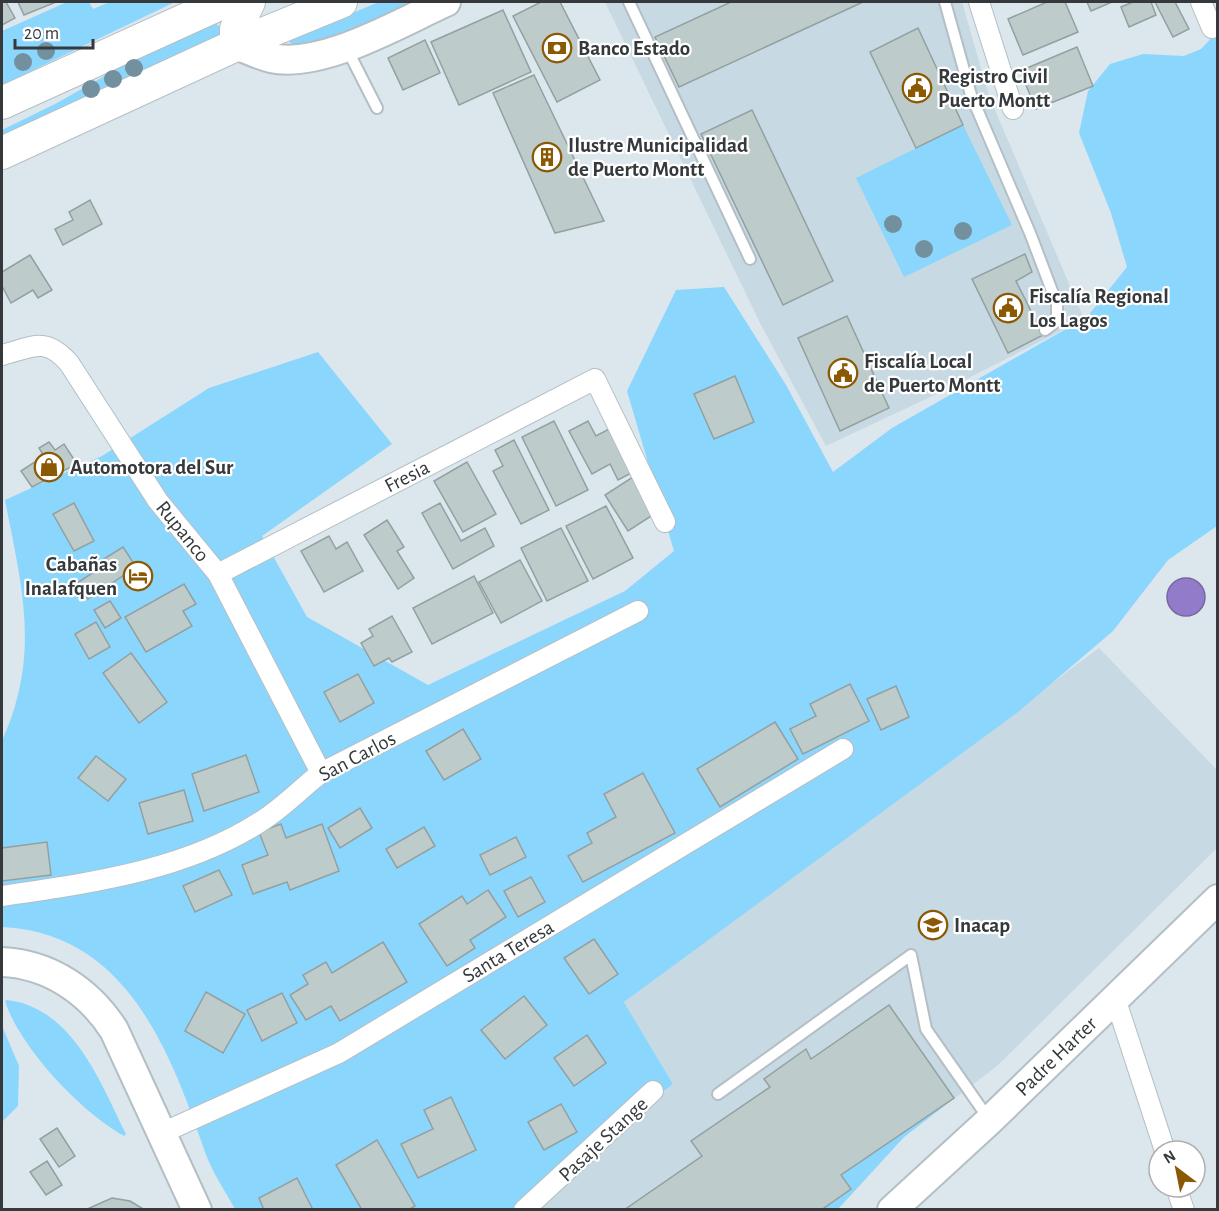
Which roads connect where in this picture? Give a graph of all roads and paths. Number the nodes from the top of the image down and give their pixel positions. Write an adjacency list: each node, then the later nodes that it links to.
1 (194, 2): 11 (main road)
2 (224, 2): 11 (main road)
3 (249, 2): 12 (main road)
4 (341, 2): 12 (main road)
5 (446, 2): 13 (main road)
6 (629, 2): 18 (lane)
7 (945, 2): 19 (lane)
8 (979, 2): 16 (street)
9 (1201, 2): 10 (street)
10 (1212, 28)
11 (137, 40): 14 (main road)
12 (236, 45): 13 (main road); 17 (main road)
13 (346, 47): 15 (lane)
14 (2, 103)
15 (377, 108)
16 (1013, 109)
17 (2, 153)
18 (750, 259)
19 (1045, 330)
20 (2, 355): 22 (street, Rupanco)
21 (665, 522): 22 (street, Fresia)
22 (218, 574): 25 (street, Rupanco)
23 (638, 611): 25 (street, San Carlos)
24 (843, 749): 33 (street, Santa Teresa)
25 (321, 773): 26 (street, San Carlos)
26 (2, 896)
27 (1218, 899): 29 (main road, Padre Harter)
28 (2, 962): 33 (main road)
29 (1115, 998): 32 (main road, Padre Harter); 34 (street)
30 (654, 1091): 36 (street, Pasaje Stange)
31 (718, 1094): 32 (lane)
32 (990, 1121): 37 (main road, Padre Harter)
33 (162, 1134): 35 (main road)
34 (1161, 1139)
35 (197, 1209)
36 (524, 1209)
37 (892, 1209)

